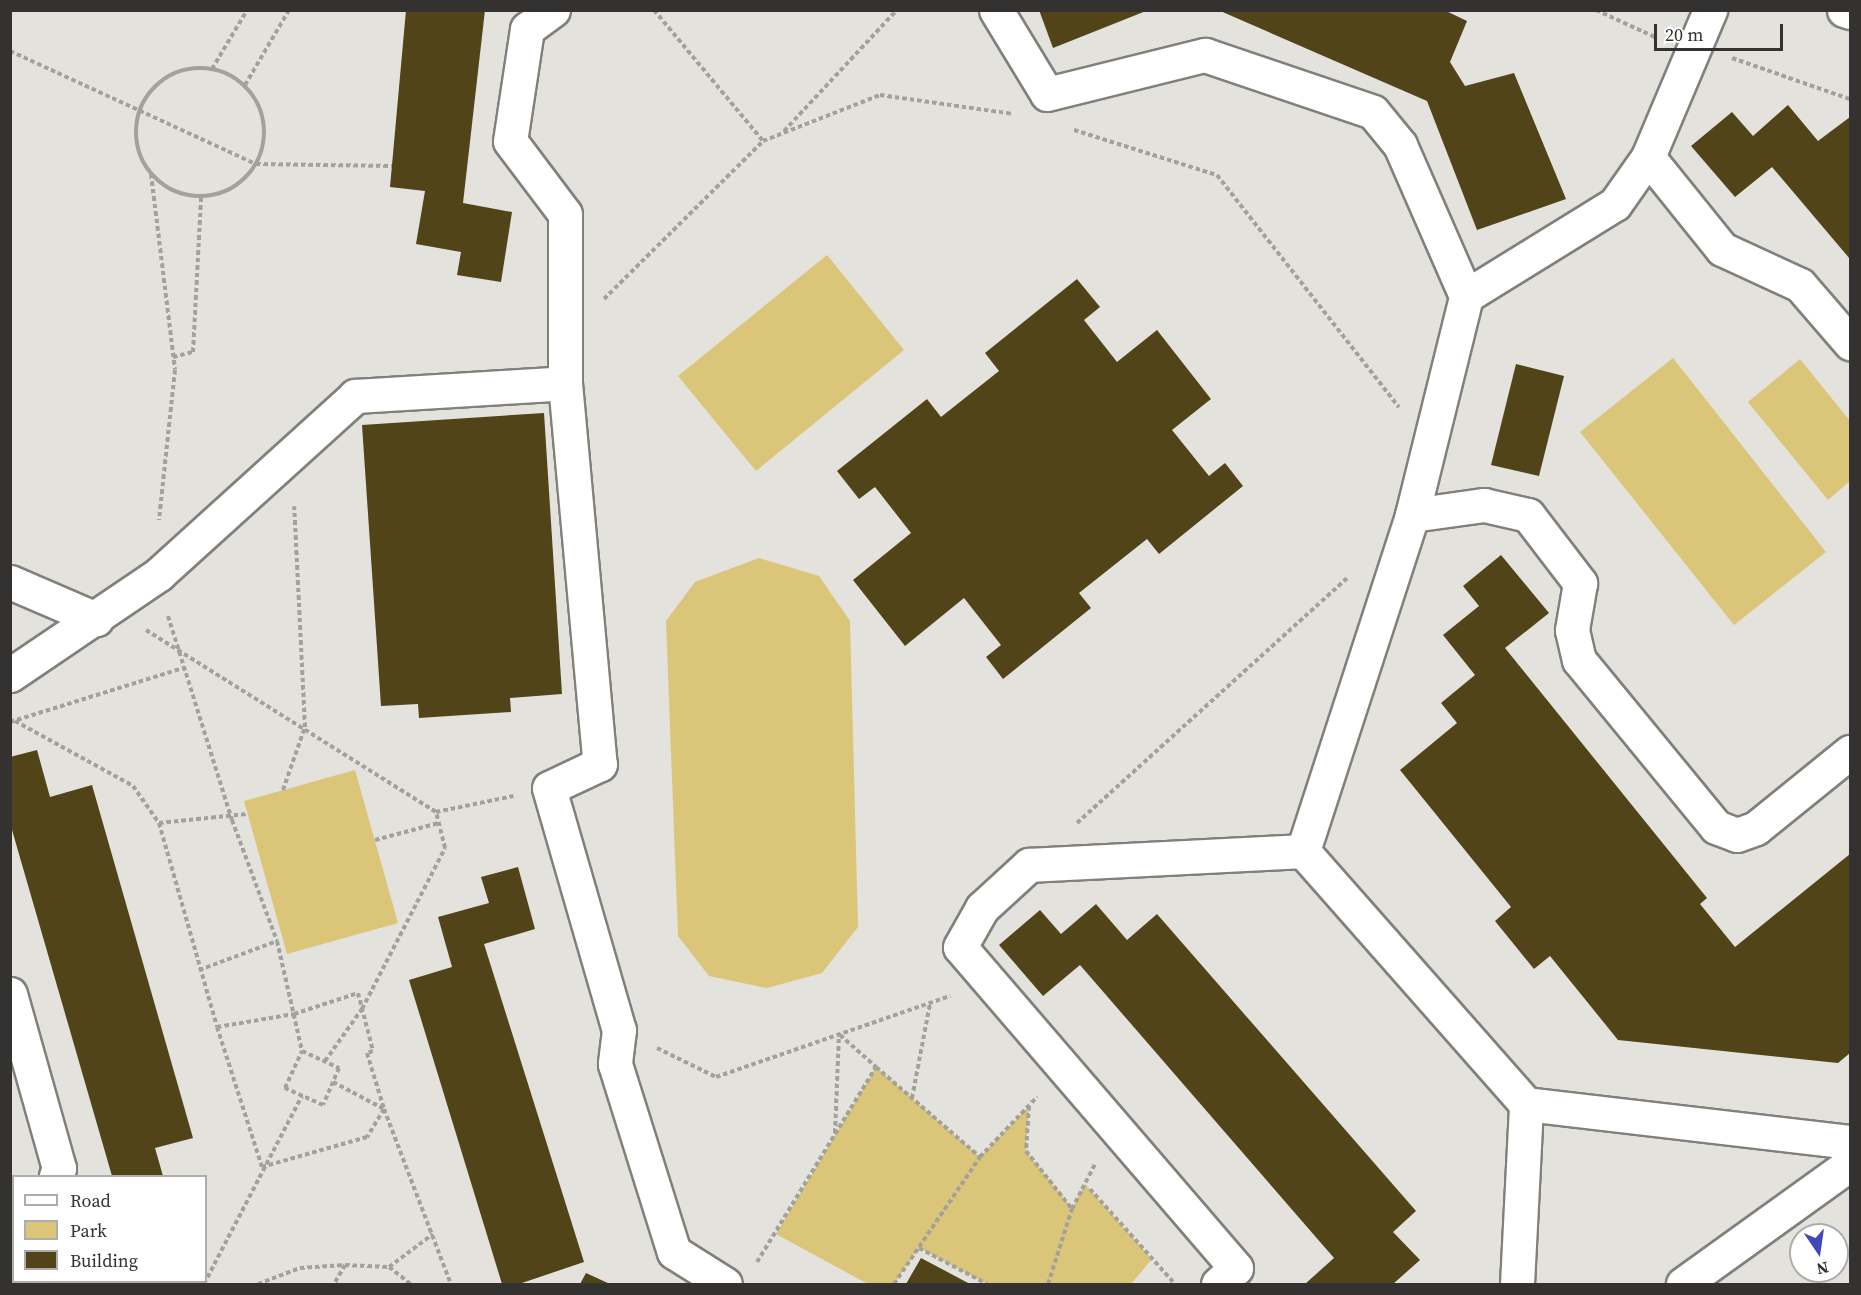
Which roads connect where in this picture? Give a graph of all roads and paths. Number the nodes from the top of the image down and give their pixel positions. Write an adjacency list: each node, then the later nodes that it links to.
1 (247, 10): 13 (path)
2 (289, 10): 14 (path)
3 (553, 10): 27 (street)
4 (654, 10): 20 (path)
5 (897, 10): 19 (path)
6 (996, 10): 15 (street)
7 (1596, 10): 11 (path)
8 (1710, 10): 11 (street)
9 (1844, 10): 10 (street)
10 (1851, 12)
11 (1693, 49): 16 (path); 21 (street)
12 (10, 51): 17 (path)
13 (212, 69): 14 (path); 17 (path)
14 (245, 85): 22 (path)
15 (1047, 94): 19 (path); 26 (street)
16 (1851, 99)
17 (141, 109): 22 (path); 24 (path)
18 (1069, 128): 31 (path)
19 (781, 134): 20 (path)
20 (763, 141): 27 (path)
21 (1648, 157): 26 (street); 28 (street)
22 (256, 164): 23 (path); 25 (path)
23 (392, 166)
24 (151, 174): 25 (path); 29 (path)
25 (201, 196): 29 (path)
26 (1466, 296): 31 (street)
27 (565, 338): 30 (street)
28 (1851, 343)
29 (173, 357): 35 (path)
30 (565, 383): 32 (street); 44 (street)
31 (1429, 446): 33 (street)
32 (291, 455): 35 (street); 42 (path)
33 (1412, 515): 43 (street); 53 (street)
34 (1355, 570): 51 (path)
35 (159, 574): 37 (street); 38 (path)
36 (10, 582): 37 (street)
37 (102, 615): 38 (path); 40 (street)
38 (175, 645): 39 (path); 42 (path)
39 (183, 668): 41 (path); 48 (path)
40 (10, 675)
41 (13, 722): 49 (path)
42 (305, 727): 45 (path); 46 (path)
43 (1851, 752)
44 (549, 788): 46 (path); 62 (street)
45 (283, 790)
46 (436, 812): 50 (path)
47 (247, 814): 48 (path)
48 (232, 820): 49 (path); 54 (path)
49 (159, 823): 55 (path)
50 (439, 823): 52 (path); 59 (path)
51 (1074, 825)
52 (375, 840)
53 (1303, 851): 56 (street); 71 (street)
54 (277, 941): 55 (path); 60 (path)
55 (199, 970): 61 (path)
56 (990, 982): 58 (path); 67 (street)
57 (10, 994): 80 (street)
58 (930, 1003): 63 (path); 70 (path)
59 (362, 1009): 60 (path); 65 (path); 73 (path)
60 (294, 1014): 61 (path); 64 (path)
61 (217, 1027): 79 (path)
62 (619, 1030): 63 (path); 93 (street)
63 (839, 1034): 66 (path); 75 (path)
64 (302, 1051): 65 (path); 69 (path)
65 (325, 1061): 68 (path)
66 (876, 1067): 70 (path); 75 (path)
67 (1064, 1068): 72 (path); 74 (street)
68 (333, 1082): 69 (path); 73 (path)
69 (302, 1096): 79 (path)
70 (912, 1098): 77 (path)
71 (1526, 1104): 76 (street); 99 (street)
72 (1029, 1106): 77 (path); 82 (path)
73 (384, 1109): 79 (path); 83 (path)
74 (1114, 1126): 82 (path); 98 (street)
75 (835, 1134): 87 (path)
76 (1851, 1142)
77 (980, 1157): 84 (path)
78 (1851, 1164): 100 (street)
79 (262, 1167): 88 (path)
80 (56, 1175)
81 (1090, 1189): 97 (path)
82 (1072, 1209): 96 (path)
83 (433, 1234): 86 (path); 92 (path)
84 (919, 1248): 94 (path); 95 (path)
85 (345, 1265): 86 (path); 89 (path); 90 (path)
86 (389, 1267): 91 (path)
87 (754, 1268)
88 (207, 1278)
89 (258, 1284)
90 (334, 1284)
91 (411, 1284)
92 (451, 1284)
93 (725, 1284)
94 (894, 1284)
95 (987, 1284)
96 (1048, 1284)
97 (1175, 1284)
98 (1218, 1284)
99 (1517, 1284)
100 (1683, 1284)

